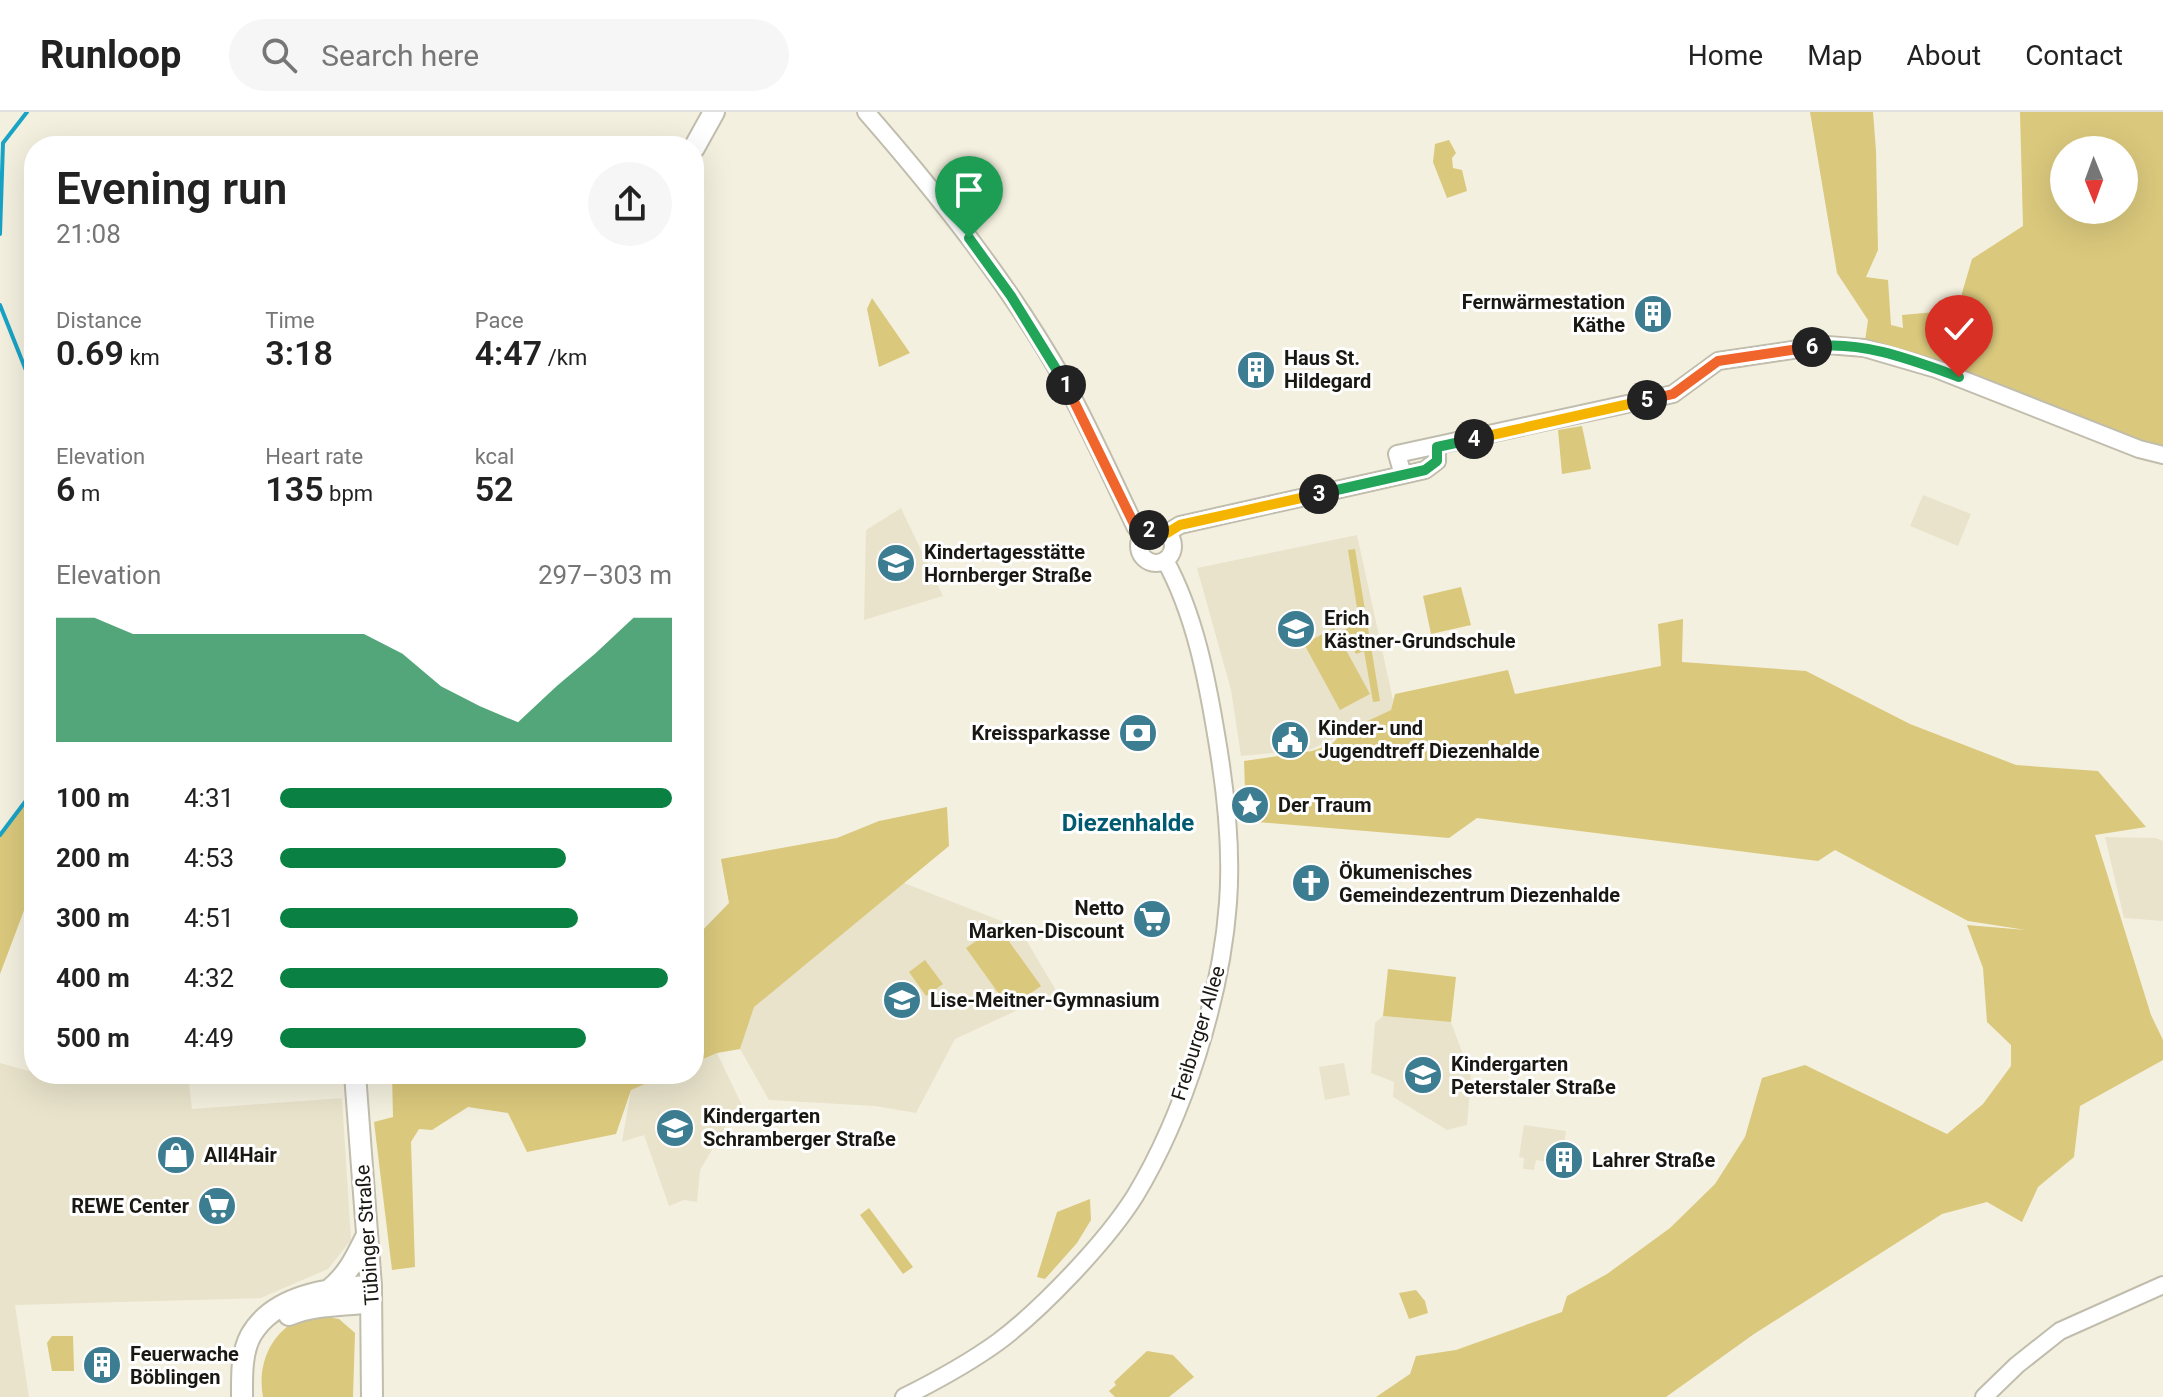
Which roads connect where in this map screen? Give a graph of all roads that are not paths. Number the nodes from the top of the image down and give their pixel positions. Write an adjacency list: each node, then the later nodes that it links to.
1 (714, 112): 3 (main road)
2 (866, 112): 6 (street)
3 (701, 136)
4 (2163, 455): 5 (street)
5 (1167, 533): 6 (street); 7 (street, Freiburger Allee)
6 (1142, 535): 7 (street)
7 (1165, 560): 17 (street, Freiburger Allee)
8 (356, 1084): 9 (main road, Tübinger Straße)
9 (368, 1233): 11 (main road, Tübinger Straße); 12 (main road)
10 (2163, 1285): 18 (street)
11 (371, 1294): 12 (main road); 13 (main road, Tübinger Straße)
12 (325, 1298): 13 (main road); 14 (main road); 15 (main road)
13 (372, 1341): 16 (main road, Tübinger Straße)
14 (242, 1397)
15 (256, 1397)
16 (372, 1397)
17 (904, 1397)
18 (1984, 1397)

